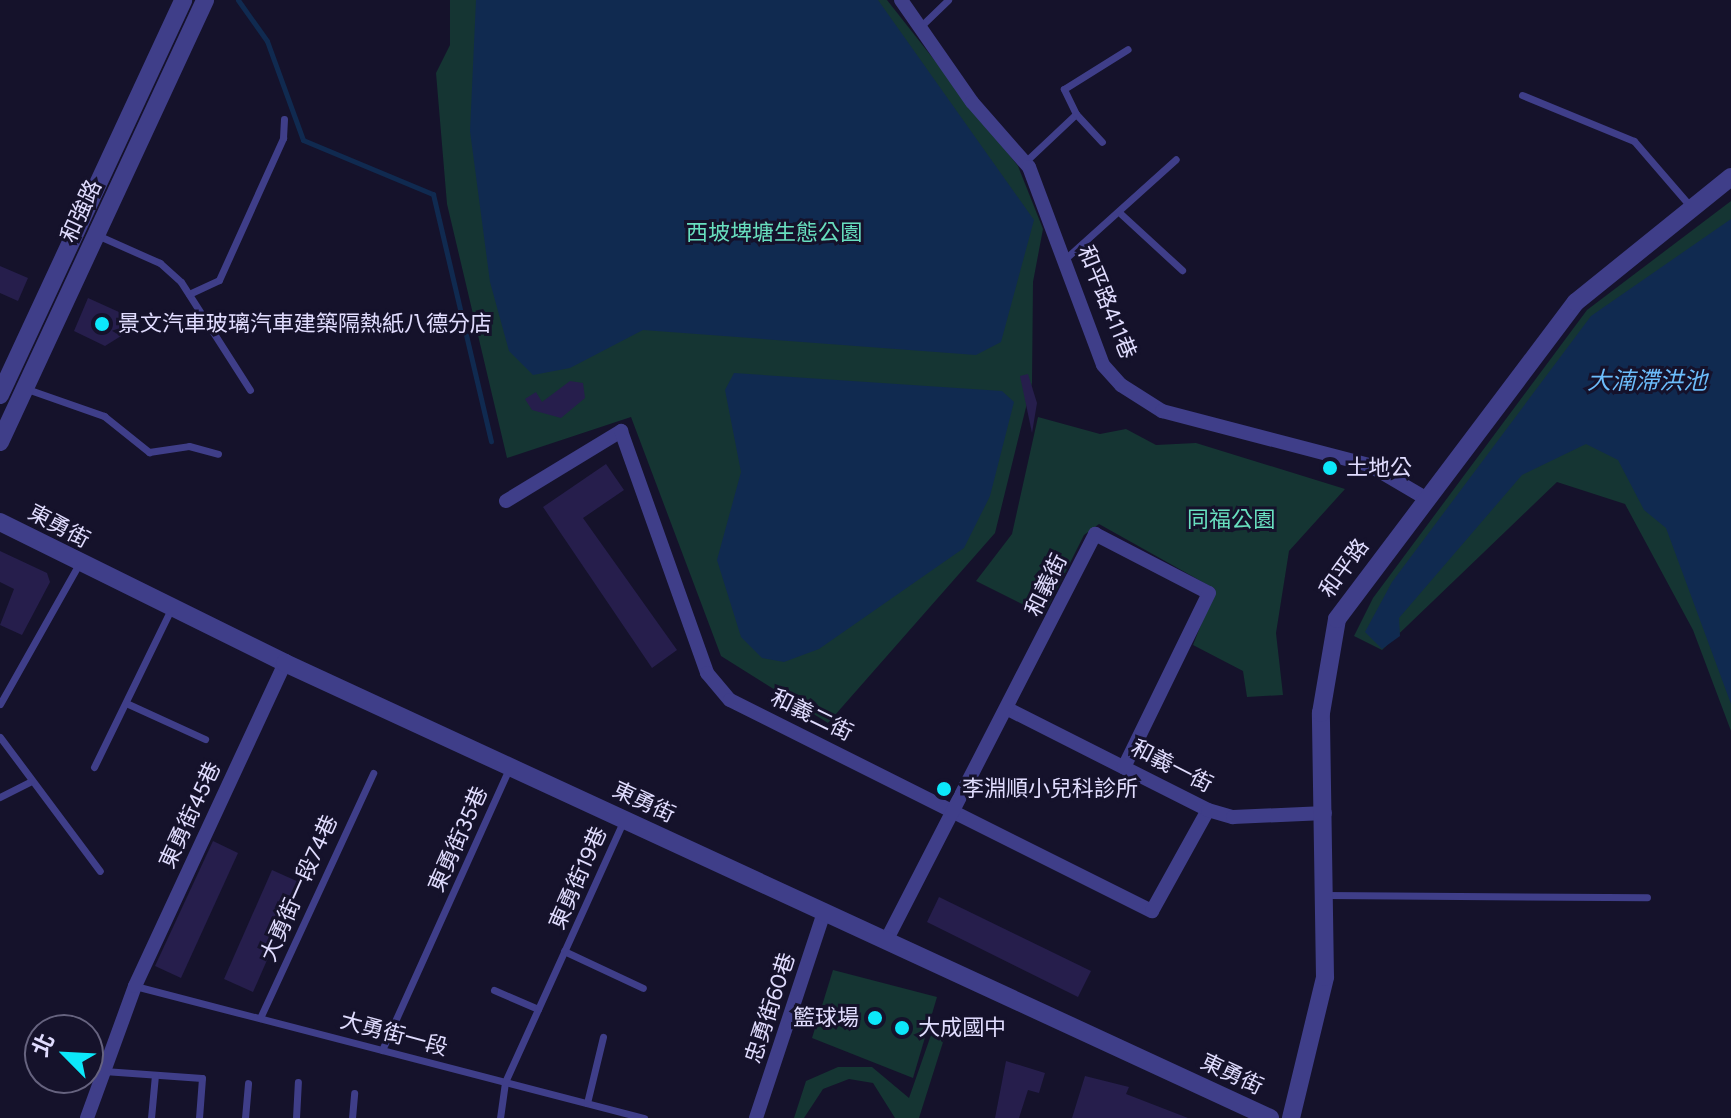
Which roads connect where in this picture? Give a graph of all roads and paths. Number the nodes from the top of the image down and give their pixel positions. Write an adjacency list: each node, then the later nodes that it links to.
1 (183, 0): 22 (street, 和強路)
2 (205, 0): 16 (street, 和強路)
3 (901, 0): 5 (street, 和平路411巷)
4 (948, 0): 5 (lane)
5 (920, 27): 12 (street, 和平路411巷)
6 (1128, 49): 8 (lane)
7 (1522, 95): 14 (lane)
8 (1076, 114): 10 (lane); 12 (lane)
9 (284, 119): 19 (lane)
10 (1102, 142)
11 (1176, 159): 15 (lane)
12 (1025, 162): 17 (street, 和平路411巷)
13 (1731, 177): 14 (street, 和平路)
14 (1691, 207): 25 (street, 和平路)
15 (1121, 214): 17 (lane); 18 (lane)
16 (97, 235): 19 (lane); 20 (street, 和強路)
17 (1065, 259): 25 (street, 和平路411巷)
18 (1182, 270)
19 (189, 294): 21 (lane)
20 (25, 388): 23 (street, 和強路); 24 (lane)
21 (250, 390)
22 (0, 395)
23 (0, 442)
24 (218, 454)
25 (1427, 499): 44 (street, 和平路)
26 (506, 501): 43 (street, 和義二街)
27 (0, 522): 28 (street, 東勇街)
28 (79, 564): 29 (street, 東勇街); 32 (lane)
29 (171, 609): 30 (street, 東勇街); 31 (lane)
30 (285, 663): 37 (street, 東勇街); 52 (street, 東勇街45巷)
31 (126, 703): 35 (lane); 36 (lane)
32 (0, 704)
33 (1010, 710): 38 (street, 和義一街); 38 (street, 和義街); 43 (street, 和義街)
34 (0, 737): 40 (lane)
35 (205, 739)
36 (94, 767)
37 (510, 767): 45 (street, 東勇街); 58 (lane, 東勇街35巷)
38 (1124, 767): 42 (street, 和義一街)
39 (373, 773): 56 (lane, 大勇街一段74巷)
40 (30, 782): 41 (lane); 46 (lane)
41 (0, 797)
42 (1208, 810): 43 (street, 和義二街); 44 (street, 和義一街)
43 (956, 811): 50 (street, 和義街)
44 (1325, 813): 47 (street, 和平路)
45 (624, 819): 49 (street, 東勇街); 51 (lane, 東勇街19巷)
46 (100, 871)
47 (1325, 895): 48 (lane); 77 (street, 和平路)
48 (1647, 897)
49 (824, 912): 50 (street, 東勇街); 75 (street, 忠勇街60巷)
50 (886, 941): 76 (street, 東勇街)
51 (564, 951): 53 (lane); 55 (lane, 東勇街19巷)
52 (135, 986): 56 (lane, 大勇街一段); 59 (street, 東勇街45巷)
53 (643, 988)
54 (494, 990): 55 (lane)
55 (538, 1009): 62 (lane, 東勇街19巷)
56 (260, 1018): 58 (lane, 大勇街一段)
57 (603, 1037): 66 (lane)
58 (382, 1050): 62 (lane, 大勇街一段)
59 (104, 1071): 60 (lane)
60 (155, 1075): 68 (lane); 69 (lane)
61 (298, 1082): 71 (lane)
62 (505, 1082): 66 (lane, 大勇街一段); 73 (lane, 東勇街19巷)
63 (248, 1083): 70 (lane)
64 (354, 1093): 72 (lane)
65 (96, 1094): 67 (street, 東勇街45巷)
66 (587, 1103): 74 (lane, 大勇街一段)
67 (87, 1118)
68 (151, 1118)
69 (199, 1118)
70 (245, 1118)
71 (296, 1118)
72 (352, 1118)
73 (500, 1118)
74 (644, 1118)
75 (756, 1118)
76 (1270, 1118)
77 (1291, 1118)

